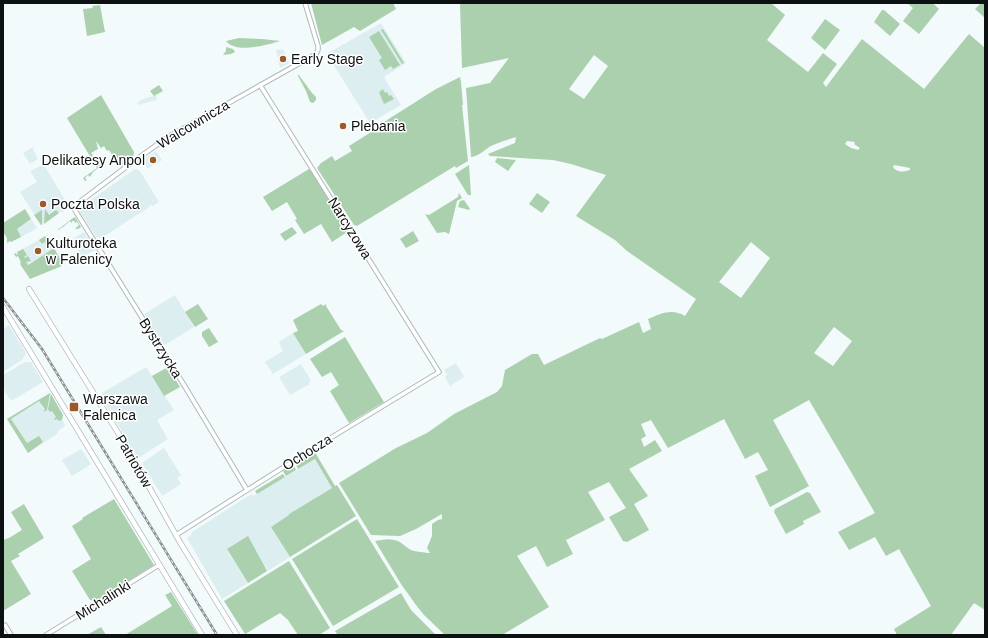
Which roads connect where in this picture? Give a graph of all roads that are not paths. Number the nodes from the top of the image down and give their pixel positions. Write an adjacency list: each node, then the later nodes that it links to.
1 (305, 3): 2 (street, Walcownicza)
2 (260, 85): 3 (street, Walcownicza); 6 (street, Narcyzowa)
3 (73, 208): 7 (street, Bystrzycka)
4 (29, 289): 8 (main road, Patriotów)
5 (3, 308): 9 (main road)
6 (439, 372): 7 (street, Ochocza)
7 (247, 490): 8 (street, Ochocza)
8 (176, 535): 14 (main road, Patriotów)
9 (159, 565): 12 (street, Michalinki); 13 (main road)
10 (4, 625): 11 (street)
11 (11, 635)
12 (46, 635)
13 (202, 635)
14 (237, 635)

